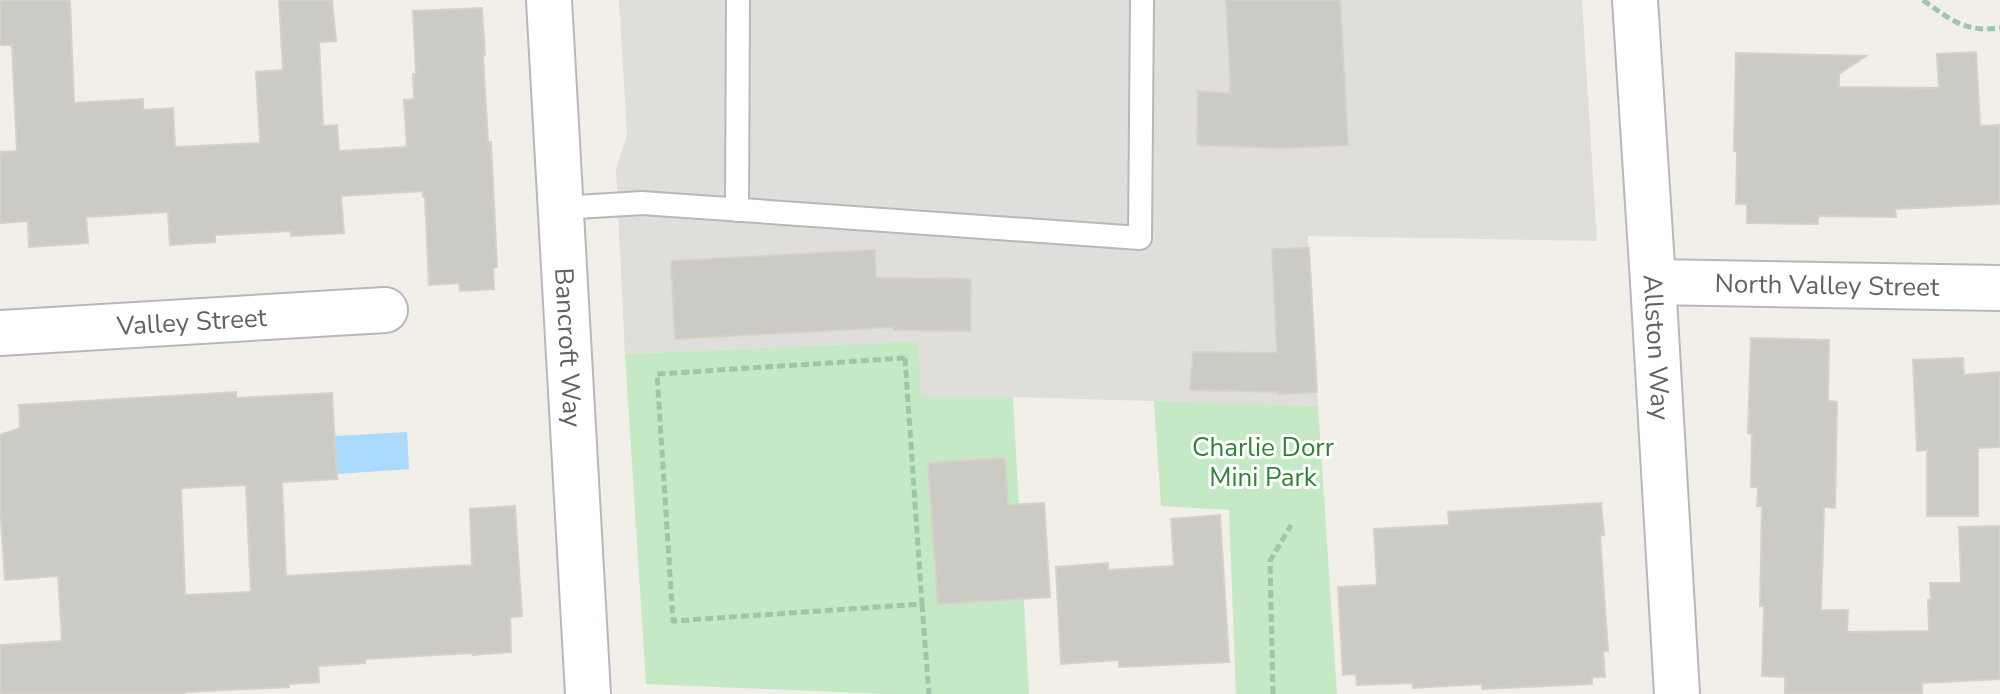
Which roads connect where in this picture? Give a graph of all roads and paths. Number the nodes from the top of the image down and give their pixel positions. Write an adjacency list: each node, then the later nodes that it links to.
1 (549, 0): 7 (street, Bancroft Way)
2 (738, 0): 8 (lane)
3 (1142, 0): 8 (lane)
4 (1635, 0): 9 (street, Allston Way)
5 (1923, 0): 6 (path)
6 (2000, 28)
7 (560, 208): 8 (lane); 15 (street, Bancroft Way)
8 (737, 210)
9 (1653, 282): 10 (street, North Valley Street); 18 (street, Allston Way)
10 (2000, 288)
11 (385, 310): 12 (street, Valley Street)
12 (0, 333)
13 (1291, 525): 17 (path)
14 (922, 604): 14 (path); 16 (path)
15 (588, 694)
16 (929, 694)
17 (1273, 694)
18 (1677, 694)

